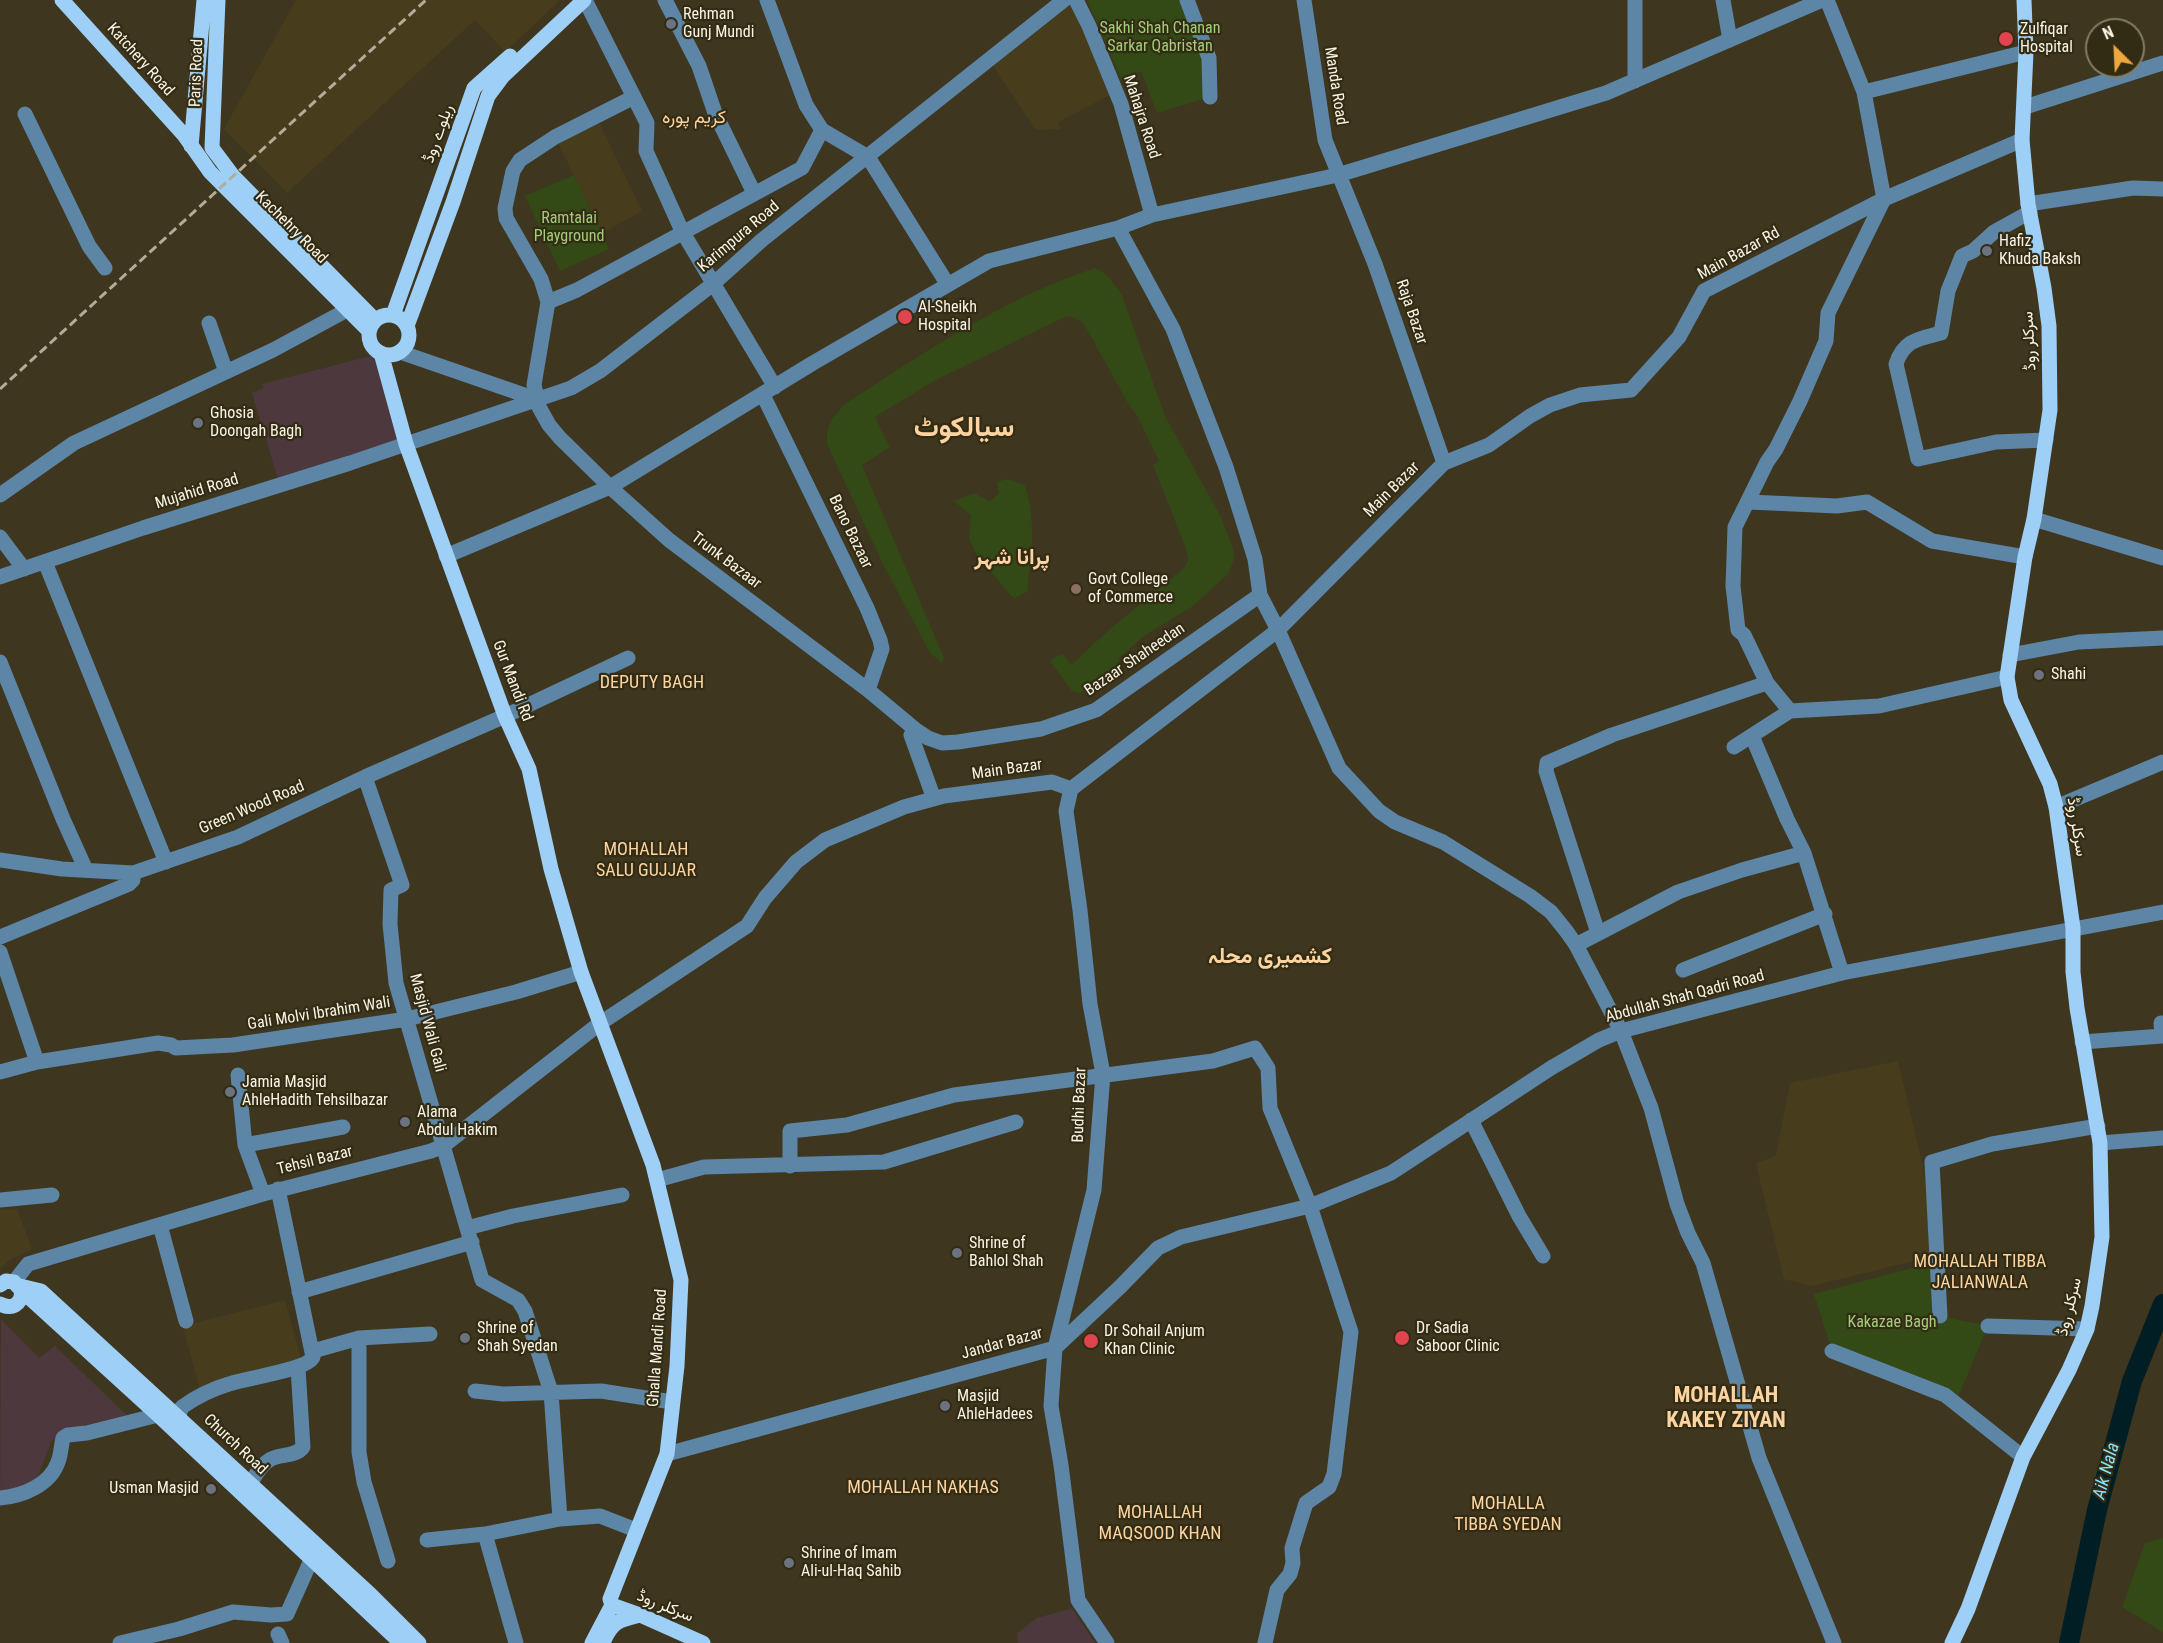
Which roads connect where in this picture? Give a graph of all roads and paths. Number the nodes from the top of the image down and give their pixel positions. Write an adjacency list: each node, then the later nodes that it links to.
1 (62, 0): 28 (main road, Katchery Road)
2 (204, 0): 28 (main road, Paris Road)
3 (218, 0): 29 (main road, Paris Road)
4 (571, 0): 44 (main road, ریلوے روڈ)
5 (584, 0): 22 (street, Bano Bazaar); 47 (main road)
6 (665, 0): 33 (street)
7 (767, 0): 26 (street)
8 (1064, 0): 30 (street, Karimpura Road)
9 (1076, 0): 36 (street, Mahajra Road)
10 (1187, 0): 23 (street)
11 (1304, 0): 31 (street, Manda Road)
12 (1635, 0): 20 (street)
13 (1723, 0): 17 (street)
14 (1822, 0): 17 (street)
15 (1827, 0): 21 (street)
16 (2024, 0): 18 (main road, سرکلر روڈ)
17 (1730, 40): 20 (street)
18 (2026, 52): 21 (street); 24 (main road, سرکلر روڈ)
19 (2163, 63): 24 (street)
20 (1635, 81): 31 (street)
21 (1864, 92): 34 (street)
22 (634, 97): 38 (street, Bano Bazaar); 42 (street)
23 (1210, 97)
24 (2025, 107): 27 (main road, سرکلر روڈ)
25 (25, 114): 39 (street)
26 (822, 130): 30 (street); 33 (street)
27 (2022, 140): 34 (street, Main Bazar Rd); 35 (main road, سرکلر روڈ)
28 (191, 146): 43 (main road, Kachehry Road)
29 (212, 148): 46 (main road, Kachehry Road)
30 (868, 157): 40 (street, Karimpura Road); 41 (street)
31 (1338, 175): 36 (street); 55 (street, Raja Bazar)
32 (2163, 189): 35 (street)
33 (754, 193): 38 (street)
34 (1884, 199): 55 (street, Main Bazar Rd); 58 (street)
35 (2029, 208): 53 (main road, سرکلر روڈ); 53 (street)
36 (1152, 215): 37 (street)
37 (1118, 228): 41 (street); 67 (street)
38 (682, 231): 40 (street, Bano Bazaar); 42 (street)
39 (105, 268)
40 (712, 284): 51 (street, Bano Bazaar); 52 (street, Karimpura Road)
41 (948, 285): 51 (street)
42 (548, 302): 52 (street)
43 (347, 310): 46 (main road, Kachehry Road); 50 (street)
44 (393, 315): 46 (main road); 47 (main road)
45 (209, 323): 50 (street)
46 (372, 326): 49 (main road)
47 (407, 326): 48 (main road)
48 (400, 352): 49 (main road); 52 (street)
49 (381, 353): 54 (main road, Gur Mandi Rd)
50 (226, 372): 57 (street)
51 (769, 391): 56 (street); 75 (street, Bano Bazaar)
52 (536, 399): 54 (street, Karimpura Road); 56 (street, Trunk Bazaar)
53 (2046, 441): 59 (main road, سرکلر روڈ)
54 (406, 444): 61 (main road, Gur Mandi Rd); 64 (street, Mujahid Road)
55 (1444, 463): 68 (street, Main Bazar)
56 (610, 487): 61 (street); 75 (street, Trunk Bazaar)
57 (0, 495)
58 (1749, 502): 62 (street); 74 (street)
59 (2034, 519): 62 (main road, سرکلر روڈ); 63 (street)
60 (0, 537): 65 (street)
61 (446, 556): 77 (main road, Gur Mandi Rd)
62 (2025, 557): 70 (main road, سرکلر روڈ)
63 (2163, 558)
64 (45, 562): 65 (street, Mujahid Road); 88 (street)
65 (24, 569): 66 (street, Mujahid Road)
66 (0, 577)
67 (1260, 595): 68 (street); 78 (street, Bazaar Shaheedan)
68 (1278, 630): 83 (street, Main Bazar); 96 (street)
69 (2163, 638): 70 (street)
70 (2010, 655): 73 (main road, سرکلر روڈ)
71 (627, 658): 77 (street, Green Wood Road)
72 (0, 662): 89 (street)
73 (2007, 677): 76 (street); 85 (main road, سرکلر روڈ)
74 (1767, 683): 76 (street); 94 (street)
75 (868, 690): 78 (street, Trunk Bazaar)
76 (1790, 711): 79 (street)
77 (505, 716): 82 (street, Green Wood Road); 99 (main road, Gur Mandi Rd)
78 (916, 730): 84 (street)
79 (1752, 736): 80 (street); 86 (street)
80 (1734, 747)
81 (2163, 762): 85 (street)
82 (365, 777): 88 (street, Green Wood Road); 101 (street, Masjid Wali Gali)
83 (1071, 789): 84 (street, Main Bazar); 108 (street, Budhi Bazar)
84 (934, 799): 103 (street, Main Bazar)
85 (2056, 807): 93 (main road, سرکلر روڈ)
86 (1804, 853): 92 (street); 94 (street)
87 (0, 860): 89 (street, Green Wood Road)
88 (166, 862): 90 (street, Green Wood Road)
89 (86, 870): 90 (street, Green Wood Road)
90 (133, 873): 95 (street)
91 (2163, 912): 93 (street, Abdullah Shah Qadri Road)
92 (1825, 914): 98 (street); 100 (street)
93 (2073, 928): 100 (street, Abdullah Shah Qadri Road); 105 (main road, سرکلر روڈ)
94 (1598, 933): 96 (street)
95 (0, 937)
96 (1576, 945): 104 (street)
97 (0, 952): 106 (street)
98 (1683, 970)
99 (581, 972): 101 (street, Gali Molvi Ibrahim Wali); 103 (main road, Gur Mandi Rd)
100 (1842, 973): 104 (street, Abdullah Shah Qadri Road)
101 (407, 1019): 106 (street, Gali Molvi Ibrahim Wali); 117 (street, Masjid Wali Gali)
102 (2163, 1023): 105 (street)
103 (599, 1024): 117 (street, Tehsil Bazar); 119 (main road, Ghalla Mandi Road)
104 (1621, 1031): 110 (street, Abdullah Shah Qadri Road); 168 (street)
105 (2082, 1042): 112 (main road, سرکلر روڈ)
106 (37, 1062): 107 (street, Gali Molvi Ibrahim Wali)
107 (0, 1072)
108 (1103, 1074): 118 (street); 124 (street); 137 (street, Budhi Bazar)
109 (238, 1075): 116 (street)
110 (1471, 1120): 124 (street, Abdullah Shah Qadri Road); 127 (street)
111 (1016, 1122): 118 (street)
112 (2098, 1126): 115 (main road, سرکلر روڈ); 131 (street)
113 (343, 1127): 116 (street)
114 (2163, 1138): 115 (street)
115 (2100, 1143): 134 (main road, سرکلر روڈ)
116 (245, 1145): 120 (street)
117 (443, 1146): 120 (street, Tehsil Bazar); 126 (street, Masjid Wali Gali)
118 (790, 1166): 119 (street)
119 (657, 1180): 143 (main road, Ghalla Mandi Road)
120 (271, 1191): 125 (street, Tehsil Bazar); 129 (street)
121 (52, 1195): 123 (street)
122 (622, 1195): 126 (street)
123 (0, 1200)
124 (1310, 1206): 137 (street, Jandar Bazar); 167 (street)
125 (160, 1225): 128 (street, Tehsil Bazar); 132 (street)
126 (469, 1235): 129 (street); 142 (street, Masjid Wali Gali)
127 (1543, 1256)
128 (14, 1286): 130 (main road); 144 (main road, Church Road); 145 (main road, Church Road)
129 (299, 1292): 138 (street)
130 (0, 1304)
131 (1940, 1316)
132 (186, 1321)
133 (1988, 1326): 134 (street)
134 (2087, 1329): 147 (main road, سرکلر روڈ)
135 (430, 1334): 136 (street)
136 (358, 1338): 138 (street); 155 (street)
137 (1055, 1348): 146 (street, Jandar Bazar); 166 (street, Budhi Bazar)
138 (313, 1351): 140 (street)
139 (1832, 1351): 147 (street)
140 (298, 1368): 145 (street); 148 (street)
141 (475, 1390): 142 (street)
142 (551, 1392): 143 (street); 150 (street, Masjid Wali Gali)
143 (672, 1402): 146 (main road, Ghalla Mandi Road)
144 (158, 1415): 149 (street); 154 (main road, Church Road)
145 (178, 1417): 148 (main road, Church Road)
146 (667, 1454): 151 (main road, Ghalla Mandi Road)
147 (2023, 1457): 169 (main road, سرکلر روڈ)
148 (250, 1484): 163 (main road, Church Road)
149 (0, 1498)
150 (560, 1519): 151 (street); 152 (street)
151 (636, 1530): 156 (main road, Ghalla Mandi Road)
152 (485, 1534): 153 (street); 164 (street)
153 (427, 1540)
154 (312, 1558): 158 (street); 162 (main road, Church Road)
155 (388, 1561)
156 (612, 1605): 157 (main road, سرکلر روڈ); 159 (main road, Ghalla Mandi Road)
157 (640, 1615): 159 (main road); 160 (main road, سرکلر روڈ)
158 (182, 1636): 161 (street)
159 (596, 1641): 165 (main road)
160 (699, 1642)
161 (120, 1643)
162 (401, 1643)
163 (419, 1643)
164 (516, 1643)
165 (580, 1643)
166 (1107, 1643)
167 (1264, 1643)
168 (1834, 1643)
169 (1952, 1643)

